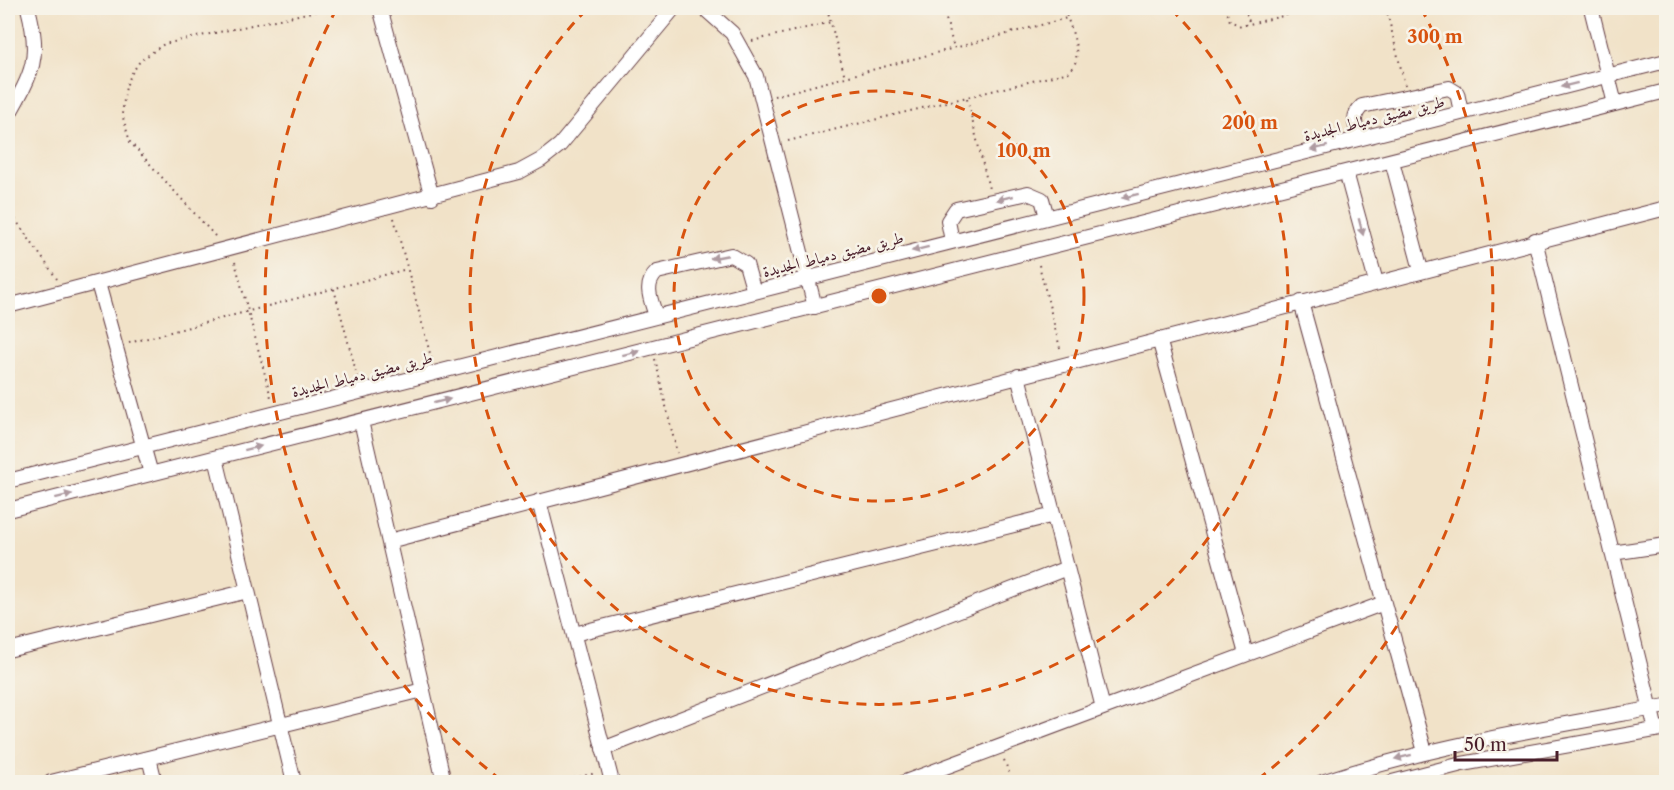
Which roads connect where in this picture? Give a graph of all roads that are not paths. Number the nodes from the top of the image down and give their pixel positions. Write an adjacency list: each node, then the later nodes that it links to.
1 (28, 8): 11 (street)
2 (380, 8): 15 (street)
3 (674, 8): 15 (street)
4 (704, 8): 21 (street)
5 (1592, 8): 7 (street)
6 (1666, 61): 7 (street, طريق مضيق دمياط الجديدة)
7 (1608, 75): 9 (street); 10 (street, طريق مضيق دمياط الجديدة, one-way to 10)
8 (1666, 91): 9 (street)
9 (1615, 104): 13 (street)
10 (1461, 112): 12 (street, طريق مضيق دمياط الجديدة); 12 (street)
11 (8, 116)
12 (1359, 138): 17 (street, طريق مضيق دمياط الجديدة, one-way to 17)
13 (1392, 161): 14 (street); 20 (street)
14 (1346, 172): 22 (street, one-way to 22); 27 (street)
15 (432, 196): 23 (street)
16 (1666, 208): 18 (street)
17 (1047, 217): 19 (street, طريق مضيق دمياط الجديدة); 19 (street, one-way to 19)
18 (1535, 240): 20 (street); 41 (street)
19 (952, 241): 21 (street, طريق مضيق دمياط الجديدة, one-way to 21)
20 (1421, 270): 22 (street)
21 (808, 278): 24 (street, طريق مضيق دمياط الجديدة); 27 (street)
22 (1376, 282): 25 (street)
23 (98, 283): 26 (street); 32 (street)
24 (754, 292): 28 (street, طريق مضيق دمياط الجديدة); 28 (street, one-way to 28)
25 (1301, 302): 29 (street); 44 (street)
26 (8, 306)
27 (815, 307): 31 (street, one-way to 27)
28 (656, 316): 32 (street, طريق مضيق دمياط الجديدة)
29 (1159, 339): 30 (street); 47 (street)
30 (1018, 376): 36 (street); 38 (street)
31 (361, 421): 33 (street, one-way to 31); 39 (street)
32 (143, 446): 34 (street); 35 (street, طريق مضيق دمياط الجديدة)
33 (216, 458): 34 (street); 43 (street)
34 (151, 474): 37 (street, one-way to 34)
35 (8, 480)
36 (539, 501): 39 (street); 45 (street)
37 (8, 510)
38 (1054, 515): 42 (street); 45 (street)
39 (389, 541): 48 (street)
40 (1666, 545): 41 (street)
41 (1612, 553): 51 (street)
42 (1067, 568): 50 (street); 54 (street)
43 (248, 591): 46 (street); 52 (street)
44 (1384, 603): 47 (street); 55 (street)
45 (574, 634): 54 (street)
46 (8, 650)
47 (1246, 654): 50 (street)
48 (423, 690): 52 (street); 61 (street)
49 (1666, 706): 51 (street)
50 (1103, 708): 62 (street)
51 (1650, 709): 53 (street); 55 (street)
52 (280, 726): 56 (street); 60 (street)
53 (1661, 729): 64 (street)
54 (603, 748): 57 (street)
55 (1425, 752): 63 (street, one-way to 63)
56 (148, 758): 58 (street); 59 (street)
57 (610, 776)
58 (51, 783)
59 (155, 783)
60 (294, 783)
61 (444, 783)
62 (905, 783)
63 (1322, 783)
64 (1392, 783)

